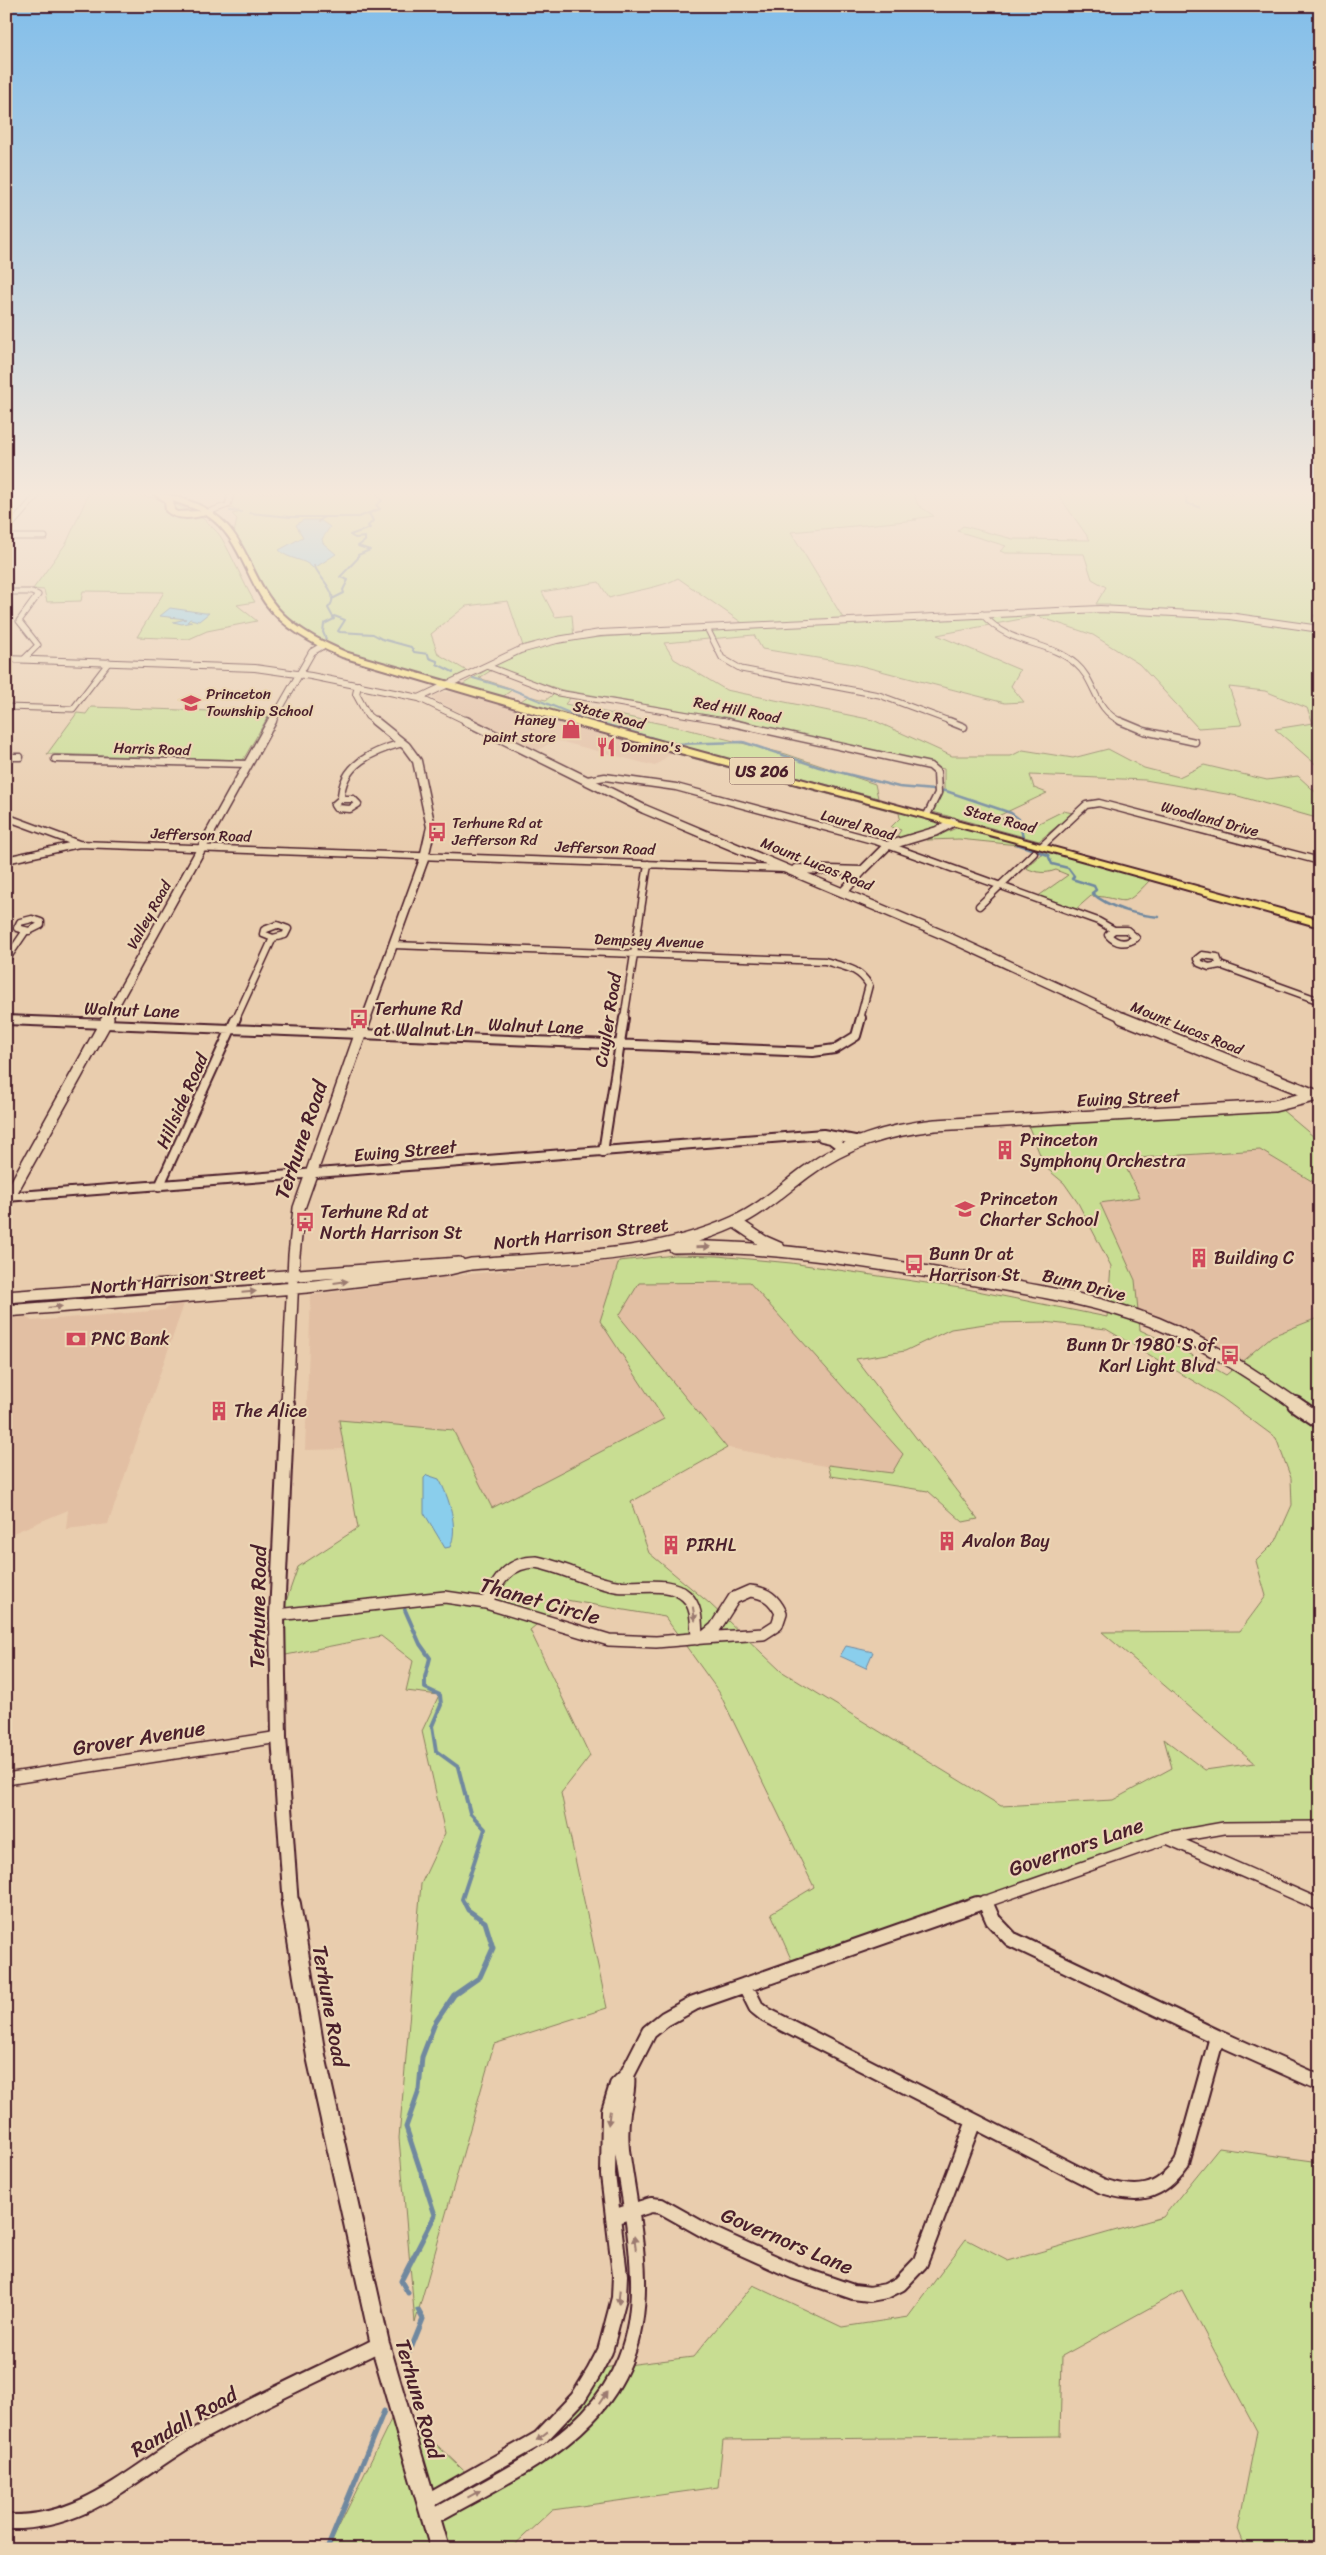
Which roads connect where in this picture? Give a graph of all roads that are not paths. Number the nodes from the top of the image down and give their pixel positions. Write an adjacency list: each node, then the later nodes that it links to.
1 (25, 612): 10 (street)
2 (277, 612): 8 (highway, State Road / US 206)
3 (1028, 612): 5 (street)
4 (1167, 612): 7 (street)
5 (982, 614): 6 (street); 22 (street)
6 (707, 628): 12 (street); 21 (street)
7 (1320, 629)
8 (322, 646): 13 (street, Valley Road); 15 (highway, State Road / US 206)
9 (6, 659): 10 (street, Mount Lucas Road)
10 (24, 659): 11 (street, Mount Lucas Road)
11 (109, 662): 13 (street, Mount Lucas Road); 20 (street)
12 (487, 666): 15 (street); 30 (street, Red Hill Road)
13 (299, 674): 14 (street, Mount Lucas Road); 27 (street, Valley Road)
14 (358, 685): 16 (street, Mount Lucas Road); 17 (street)
15 (448, 686): 18 (street); 30 (highway, State Road / US 206)
16 (368, 687): 17 (street); 18 (street, Mount Lucas Road)
17 (358, 697): 23 (street, Terhune Road)
18 (419, 698): 28 (street, Mount Lucas Road)
19 (6, 707): 20 (street)
20 (72, 709)
21 (964, 727)
22 (1195, 742)
23 (402, 743): 29 (street); 37 (street, Terhune Road)
24 (6, 757): 25 (street)
25 (20, 758)
26 (55, 759): 27 (street, Harris Road)
27 (248, 764): 35 (street, Valley Road)
28 (587, 780): 34 (street, Laurel Road); 41 (street, Mount Lucas Road)
29 (341, 799)
30 (927, 815): 32 (highway, State Road / US 206)
31 (6, 817): 33 (street, Jefferson Road)
32 (953, 822): 34 (street); 36 (highway, State Road / US 206)
33 (79, 844): 35 (street, Jefferson Road); 38 (street)
34 (888, 845): 42 (street); 43 (street, Laurel Road)
35 (202, 848): 37 (street, Jefferson Road); 57 (street, Valley Road)
36 (1038, 850): 39 (street, Woodland Drive); 43 (street); 46 (highway, State Road / US 206)
37 (424, 856): 40 (street, Jefferson Road); 50 (street, Terhune Road)
38 (6, 860)
39 (1320, 861)
40 (648, 864): 41 (street, Jefferson Road); 51 (street, Cuyler Road)
41 (787, 869): 42 (street, Jefferson Road); 44 (street, Mount Lucas Road)
42 (862, 871): 44 (street)
43 (1000, 886): 45 (street); 47 (street, Laurel Road)
44 (844, 891): 61 (street, Mount Lucas Road)
45 (978, 906)
46 (1320, 924)
47 (1114, 930)
48 (25, 932): 52 (street)
49 (273, 938): 58 (street, Hillside Road)
50 (393, 945): 51 (street, Dempsey Avenue); 59 (street, Terhune Road)
51 (634, 954): 55 (street, Dempsey Avenue); 60 (street, Cuyler Road)
52 (6, 960)
53 (1220, 965): 54 (street)
54 (1320, 1001)
55 (863, 1012): 60 (street, Walnut Lane)
56 (6, 1020): 57 (street, Walnut Lane)
57 (104, 1024): 58 (street, Walnut Lane); 69 (street, Valley Road)
58 (231, 1028): 59 (street, Walnut Lane); 68 (street, Hillside Road)
59 (361, 1034): 60 (street, Walnut Lane); 67 (street, Terhune Road)
60 (619, 1044): 66 (street, Cuyler Road)
61 (1319, 1096): 62 (street, Ewing Street)
62 (935, 1125): 64 (street, North Harrison Street)
63 (807, 1136): 64 (street, Ewing Street); 65 (street, Ewing Street); 66 (street, Ewing Street)
64 (860, 1141): 65 (street, North Harrison Street)
65 (844, 1148): 70 (street, North Harrison Street)
66 (603, 1152): 67 (street, Ewing Street)
67 (309, 1175): 68 (street, Ewing Street); 73 (street, Terhune Road)
68 (160, 1187): 69 (street, Ewing Street)
69 (7, 1199)
70 (735, 1222): 71 (street, North Harrison Street); 72 (street, Bunn Drive)
71 (654, 1247): 72 (street, Bunn Drive, one-way to 72); 73 (street, North Harrison Street)
72 (786, 1250): 76 (street, Bunn Drive)
73 (293, 1281): 74 (street, North Harrison Street); 75 (street, North Harrison Street, one-way to 73); 78 (street, Terhune Road)
74 (6, 1297)
75 (6, 1311)
76 (1320, 1421)
77 (486, 1602): 78 (street, Thanet Circle); 79 (street, Thanet Circle); 79 (street, one-way to 79)
78 (277, 1615): 80 (street, Terhune Road)
79 (700, 1639): 79 (street, Thanet Circle)
80 (279, 1737): 81 (street, Grover Avenue); 93 (street, Terhune Road)
81 (6, 1780)
82 (1320, 1827): 83 (street)
83 (1167, 1838): 84 (street, Governors Lane); 85 (street, Governors Lane)
84 (984, 1901): 86 (street, Governors Lane); 87 (street)
85 (1320, 1905)
86 (745, 1985): 88 (street, Governors Lane); 90 (street)
87 (1217, 2037): 89 (street); 90 (street)
88 (627, 2075): 91 (street, Governors Lane); 92 (street, Governors Lane, one-way to 92)
89 (1320, 2083)
90 (974, 2121): 91 (street, Governors Lane)
91 (631, 2212): 92 (street, Governors Lane); 95 (street, Governors Lane, one-way to 91)
92 (612, 2217): 94 (street, Governors Lane, one-way to 94)
93 (380, 2344): 94 (street, Terhune Road); 96 (street, Randall Road)
94 (427, 2502): 95 (street, Terhune Road)
95 (431, 2518): 97 (street, Terhune Road)
96 (6, 2522)
97 (440, 2549)

